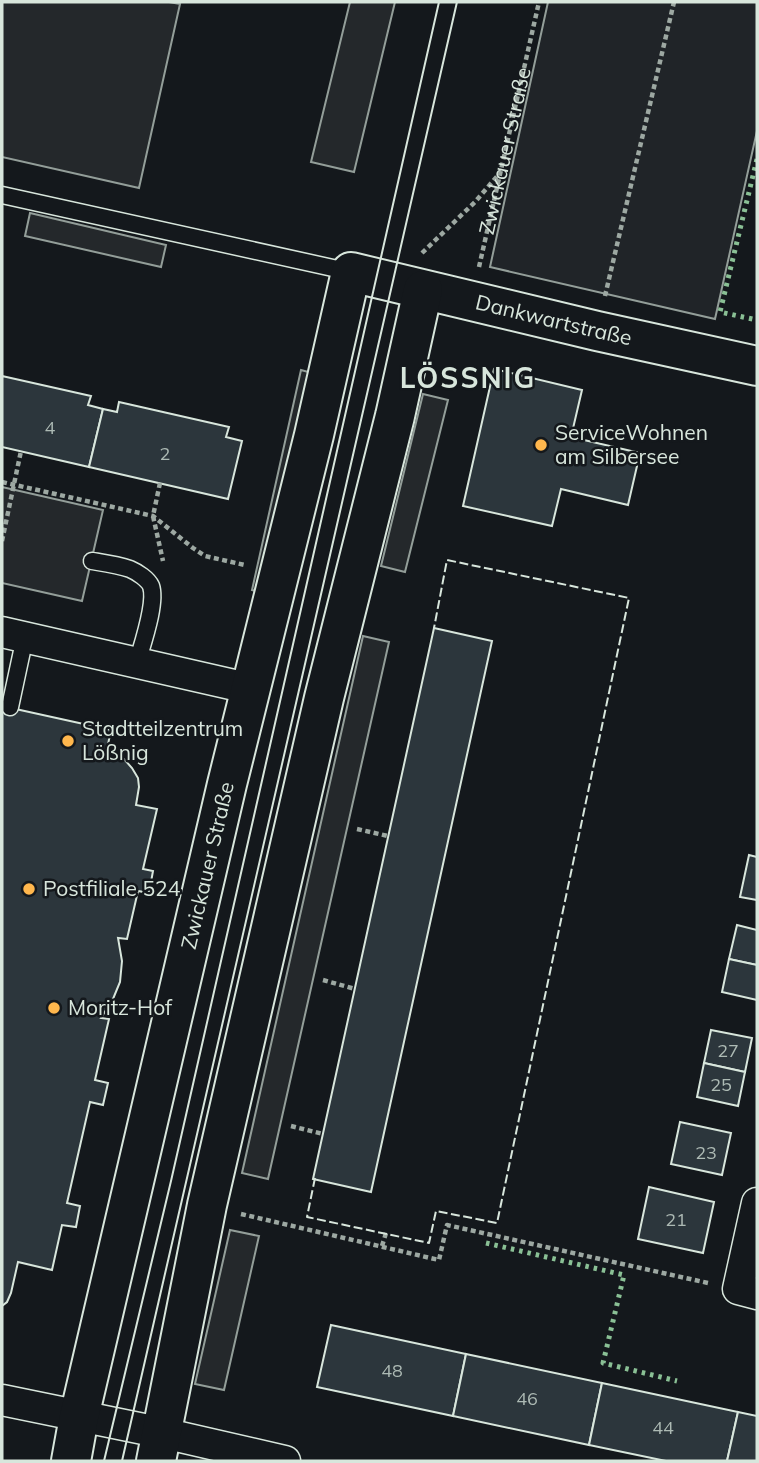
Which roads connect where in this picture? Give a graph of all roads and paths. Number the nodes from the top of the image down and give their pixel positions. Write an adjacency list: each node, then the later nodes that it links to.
1 (539, 2): 3 (path, Zwickauer Straße)
2 (674, 2): 8 (path)
3 (500, 173): 6 (path); 7 (path, Zwickauer Straße)
4 (2, 195): 5 (lane)
5 (351, 272): 6 (main road, Dankwartstraße); 18 (main road, Zwickauer Straße)
6 (408, 286): 7 (main road, Dankwartstraße); 27 (main road)
7 (471, 301): 8 (main road, Dankwartstraße)
8 (597, 331): 9 (main road, Dankwartstraße)
9 (757, 366)
10 (21, 451): 12 (path)
11 (2, 482): 12 (path)
12 (15, 485): 13 (path); 15 (path)
13 (2, 541)
14 (92, 561): 17 (lane)
15 (237, 564)
16 (14, 634): 17 (street); 19 (lane)
17 (137, 663): 18 (street)
18 (252, 689): 32 (main road, Zwickauer Straße)
19 (10, 707)
20 (357, 829): 21 (path)
21 (388, 836)
22 (323, 980): 23 (path)
23 (355, 989)
24 (290, 1126): 25 (path)
25 (323, 1134)
26 (757, 1203): 30 (street)
27 (207, 1205): 29 (path); 33 (main road)
28 (386, 1233): 29 (path)
29 (382, 1246): 30 (path)
30 (747, 1292)
31 (2, 1400): 32 (street)
32 (79, 1417): 33 (street); 34 (main road, Zwickauer Straße)
33 (159, 1447): 35 (street)
34 (71, 1461)
35 (285, 1461)

